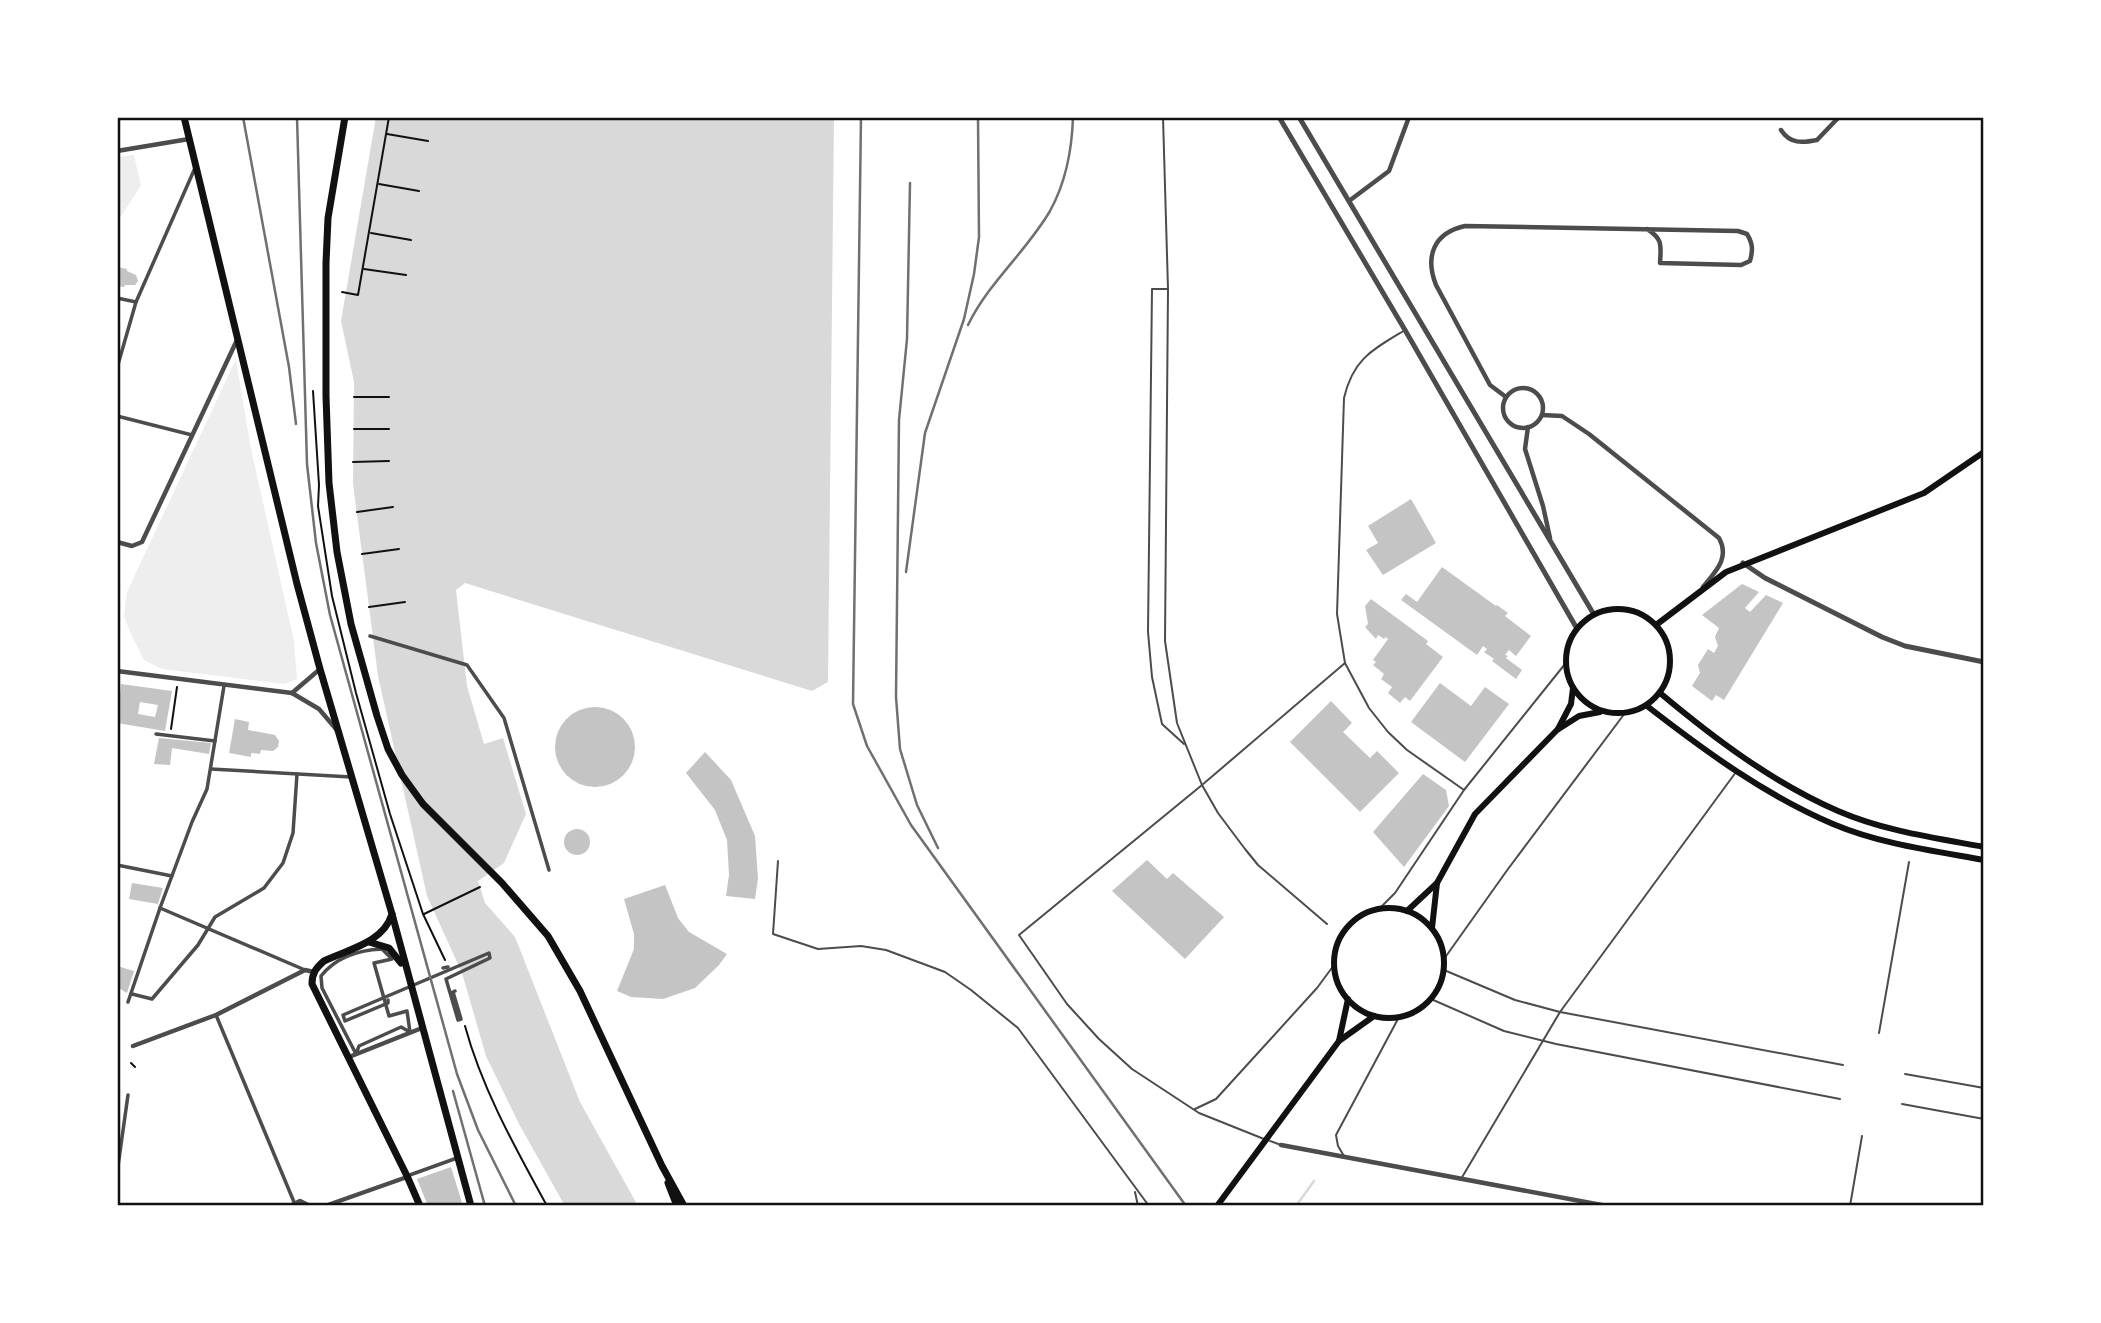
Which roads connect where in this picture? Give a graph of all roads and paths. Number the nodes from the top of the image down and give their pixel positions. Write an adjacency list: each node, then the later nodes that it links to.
1 (345, 117): 139 (main road)
2 (389, 117): 10 (path)
3 (1163, 117): 23 (lane)
4 (1279, 117): 27 (street)
5 (1299, 117): 17 (street)
6 (1409, 117): 17 (street)
7 (1839, 117): 9 (street)
8 (186, 119): 11 (main road)
9 (1781, 130)
10 (386, 134): 12 (path); 15 (path)
11 (189, 139): 13 (street); 14 (main road)
12 (428, 141)
13 (117, 151)
14 (196, 166): 26 (street); 28 (main road)
15 (377, 184): 16 (path); 19 (path)
16 (419, 191)
17 (1349, 201): 46 (street)
18 (1647, 229): 18 (street); 33 (street)
19 (369, 232): 20 (path); 21 (path)
20 (411, 240)
21 (363, 268): 22 (path); 24 (path)
22 (406, 275)
23 (1168, 289): 75 (lane); 75 (lane)
24 (342, 292)
25 (117, 298): 26 (street)
26 (136, 302): 29 (street)
27 (1405, 330): 55 (street); 58 (lane)
28 (238, 339): 39 (street); 60 (main road)
29 (117, 368)
30 (313, 391): 95 (path)
31 (354, 397): 32 (path)
32 (389, 397)
33 (1506, 397): 34 (street); 36 (street)
34 (1542, 415): 36 (street); 50 (street)
35 (117, 416): 39 (street)
36 (1528, 427): 46 (street)
37 (354, 429): 38 (path)
38 (389, 429)
39 (192, 435): 45 (street)
40 (1984, 452): 49 (main road)
41 (354, 461): 42 (path)
42 (389, 461)
43 (393, 507): 44 (path)
44 (357, 512)
45 (117, 542)
46 (1551, 543): 53 (street)
47 (399, 549): 48 (path)
48 (362, 554)
49 (1743, 563): 50 (main road); 57 (street)
50 (1696, 595): 54 (main road)
51 (405, 602): 52 (path)
52 (369, 607)
53 (1593, 613): 54 (main road); 55 (main road)
54 (1656, 625): 66 (main road)
55 (1576, 627): 59 (main road)
56 (370, 636): 87 (street)
57 (1984, 662)
58 (1345, 663): 80 (lane); 81 (lane)
59 (1565, 664): 64 (main road); 81 (lane)
60 (320, 669): 65 (street); 71 (main road)
61 (117, 671): 62 (street)
62 (179, 679): 63 (street); 73 (path)
63 (224, 686): 65 (street); 74 (street)
64 (1573, 688): 68 (main road); 70 (main road)
65 (292, 693): 71 (street)
66 (1660, 693): 67 (main road); 82 (main road)
67 (1647, 706): 69 (main road); 77 (main road)
68 (1604, 711): 69 (main road); 70 (main road)
69 (1625, 713): 100 (lane)
70 (1558, 730): 89 (main road)
71 (339, 732): 79 (main road)
72 (156, 734): 73 (street)
73 (169, 736): 74 (street)
74 (215, 740): 88 (street)
75 (1185, 745): 80 (lane)
76 (211, 769): 78 (street)
77 (1736, 771): 83 (main road); 112 (lane)
78 (297, 774): 79 (street); 98 (street)
79 (352, 777): 94 (main road)
80 (1202, 786): 96 (lane); 133 (lane)
81 (1464, 790): 92 (lane)
82 (1984, 847)
83 (1984, 860)
84 (778, 861): 143 (lane)
85 (1909, 862): 119 (lane)
86 (117, 865): 88 (street)
87 (549, 870)
88 (172, 876): 91 (street)
89 (1437, 883): 93 (main road); 97 (main road)
90 (480, 887): 95 (path)
91 (160, 908): 98 (street); 107 (street)
92 (1379, 909): 93 (main road); 101 (main road)
93 (1407, 911): 97 (main road)
94 (392, 914): 99 (main road); 105 (main road)
95 (423, 914): 102 (path)
96 (1327, 924)
97 (1432, 928): 100 (main road)
98 (207, 929): 104 (street); 107 (street)
99 (368, 942): 104 (main road); 105 (main road)
100 (1444, 959): 103 (main road)
101 (1334, 965): 108 (main road); 133 (lane)
102 (445, 967)
103 (1444, 970): 109 (main road); 112 (lane)
104 (309, 971): 113 (street); 124 (main road)
105 (407, 974): 117 (main road)
106 (455, 991): 110 (street)
107 (132, 994): 111 (street)
108 (1348, 999): 114 (main road); 121 (main road)
109 (1431, 999): 116 (main road); 120 (lane)
110 (388, 1001)
111 (128, 1002)
112 (1560, 1012): 120 (lane); 126 (lane)
113 (216, 1016): 122 (street); 144 (street)
114 (1374, 1016): 116 (main road); 121 (main road)
115 (462, 1017): 149 (path)
116 (1399, 1017): 137 (lane)
117 (422, 1028): 118 (street); 138 (main road)
118 (410, 1032): 123 (street); 123 (street)
119 (1878, 1033)
120 (1542, 1040): 131 (lane); 142 (lane)
121 (1339, 1041): 154 (main road)
122 (134, 1046)
123 (356, 1054): 124 (street)
124 (348, 1058): 141 (main road)
125 (131, 1063): 127 (path)
126 (1843, 1065)
127 (135, 1067)
128 (1905, 1074): 129 (lane)
129 (1984, 1088)
130 (128, 1095): 140 (street)
131 (1840, 1098)
132 (1902, 1104): 134 (lane)
133 (1194, 1110): 136 (lane)
134 (1984, 1119)
135 (1862, 1136): 156 (lane)
136 (1281, 1145): 137 (street)
137 (1345, 1157): 142 (street)
138 (457, 1158): 141 (street); 148 (main road)
139 (662, 1166): 150 (main road); 151 (main road)
140 (117, 1173)
141 (407, 1176): 146 (street); 147 (main road)
142 (1461, 1178): 155 (street)
143 (1133, 1188): 152 (lane); 153 (lane)
144 (292, 1204): 145 (street)
145 (310, 1206)
146 (325, 1206)
147 (420, 1206)
148 (471, 1206)
149 (547, 1206)
150 (677, 1206)
151 (684, 1206)
152 (1138, 1206)
153 (1149, 1206)
154 (1217, 1206)
155 (1607, 1206)
156 (1850, 1206)

